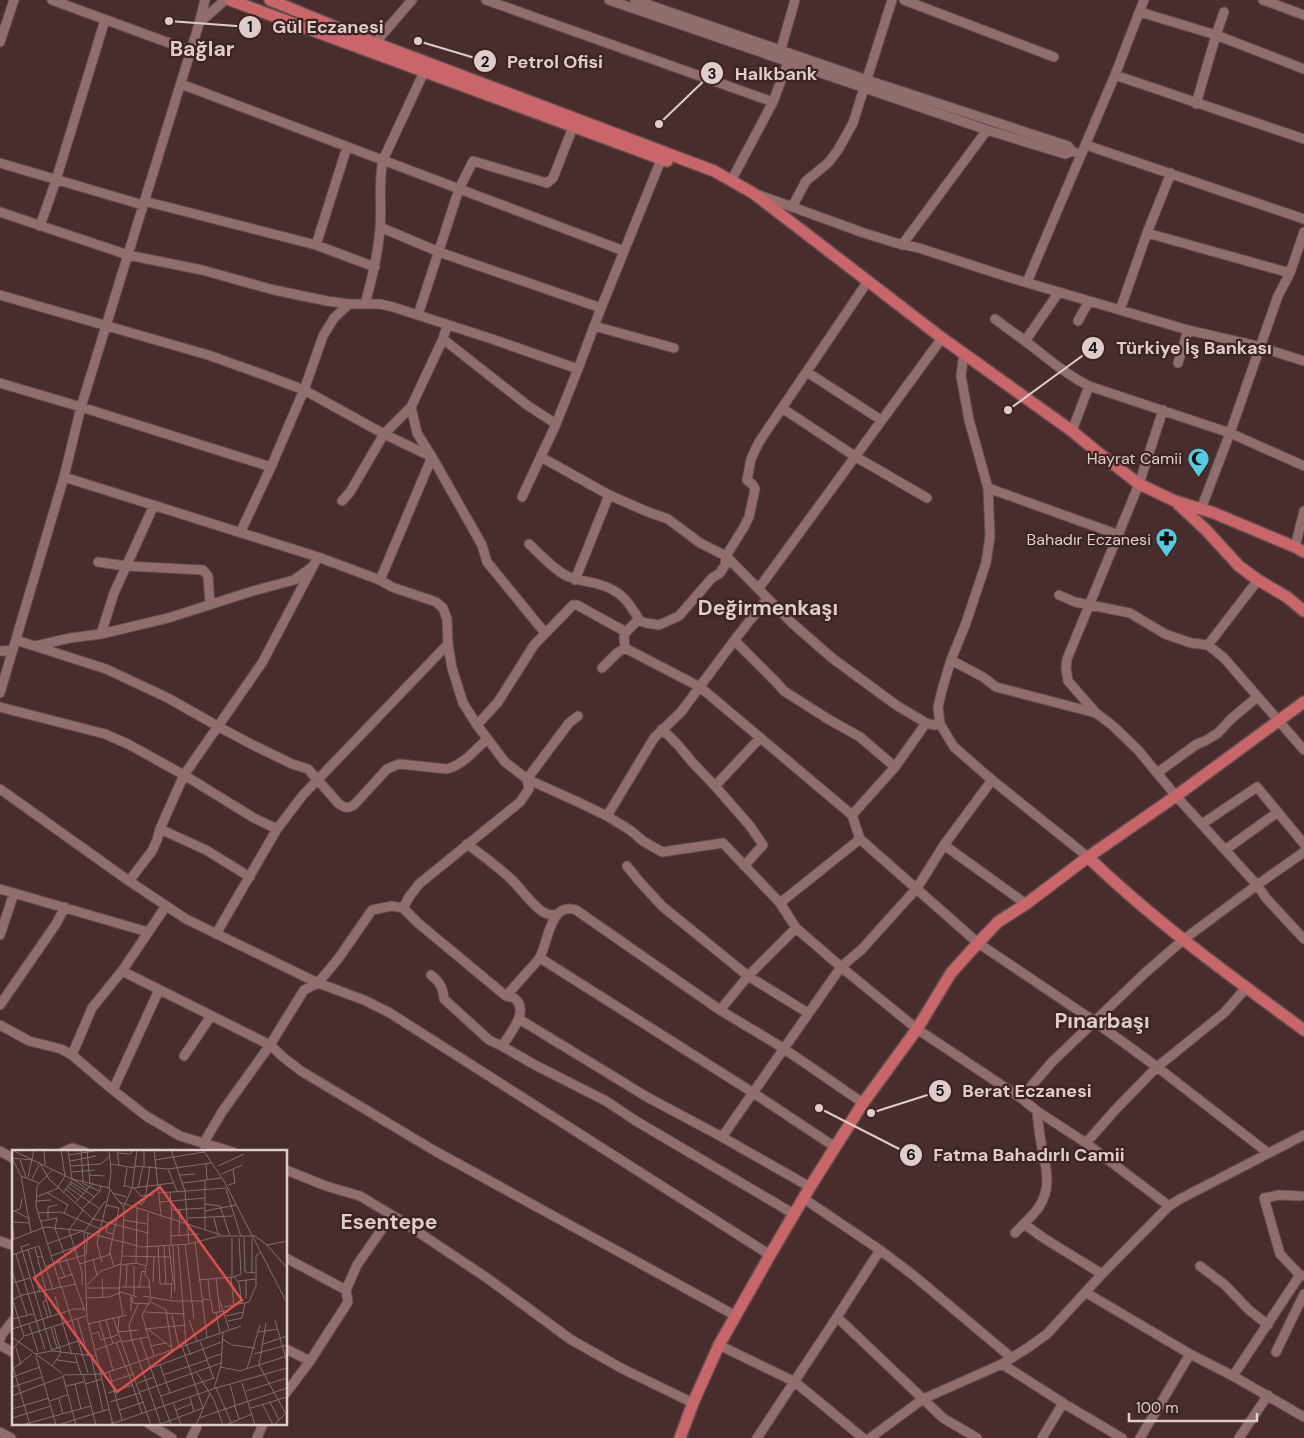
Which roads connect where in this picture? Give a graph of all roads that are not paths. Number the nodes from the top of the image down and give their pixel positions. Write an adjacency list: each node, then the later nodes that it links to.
1 (14, 0): 22 (street)
2 (52, 0): 19 (street)
3 (204, 0): 20 (street)
4 (225, 0): 20 (street)
5 (230, 0): 29 (main road)
6 (270, 0): 23 (main road)
7 (412, 0): 23 (street)
8 (486, 0): 33 (street)
9 (609, 0): 27 (street)
10 (635, 0): 24 (street)
11 (795, 0): 24 (street)
12 (892, 0): 32 (street)
13 (904, 0): 26 (street)
14 (1144, 0): 16 (street)
15 (1263, 0): 18 (street)
16 (1140, 12): 21 (street); 30 (street)
17 (1224, 12): 21 (street)
18 (1304, 15)
19 (105, 20): 25 (street); 45 (street)
20 (200, 22): 25 (street)
21 (1216, 35): 28 (street); 34 (street)
22 (0, 42)
23 (375, 44): 41 (main road)
24 (781, 50): 27 (street); 32 (street)
25 (191, 51): 31 (street)
26 (1054, 57)
27 (788, 62): 32 (street); 33 (street)
28 (1304, 69)
29 (424, 72): 35 (main road); 42 (street)
30 (1115, 76): 34 (street); 38 (street)
31 (181, 84): 39 (street); 49 (street)
32 (865, 84): 36 (street); 40 (street); 50 (street)
33 (773, 102): 46 (street)
34 (1196, 104): 37 (street)
35 (573, 127): 41 (main road); 47 (street)
36 (987, 130): 40 (street); 57 (street)
37 (1304, 140)
38 (1086, 145): 40 (street); 44 (street)
39 (347, 147): 42 (street); 58 (street)
40 (1077, 153): 65 (street)
41 (662, 156): 46 (main road); 48 (main road); 59 (street)
42 (383, 160): 47 (street); 54 (street)
43 (0, 163): 45 (street)
44 (1170, 173): 52 (street); 56 (street)
45 (56, 180): 49 (street); 53 (street)
46 (731, 181): 48 (main road)
47 (459, 189): 59 (street); 60 (street)
48 (753, 193): 50 (street); 64 (main road)
49 (144, 203): 58 (street); 61 (street)
50 (792, 207): 57 (street)
51 (0, 212): 53 (street)
52 (1304, 219)
53 (40, 226): 61 (street)
54 (380, 227): 60 (street); 62 (street)
55 (1304, 232): 63 (street)
56 (1147, 233): 63 (street); 72 (street)
57 (902, 244): 65 (street)
58 (316, 246): 62 (street)
59 (624, 251): 71 (street)
60 (439, 252): 71 (street); 73 (street)
61 (128, 256): 69 (street); 76 (street)
62 (375, 267): 70 (street)
63 (1290, 273): 83 (street)
64 (868, 281): 80 (main road); 89 (street)
65 (1027, 282): 66 (street)
66 (1058, 292): 68 (street); 82 (street)
67 (0, 295): 76 (street)
68 (1089, 301): 72 (street); 75 (street)
69 (349, 304): 70 (street); 92 (street)
70 (365, 304): 73 (street)
71 (601, 308): 78 (street)
72 (1120, 310): 79 (street)
73 (418, 315): 77 (street)
74 (995, 319): 82 (street)
75 (1078, 321)
76 (106, 325): 92 (street); 93 (street)
77 (447, 325): 81 (street); 88 (street)
78 (594, 326): 84 (street); 88 (street)
79 (1188, 330): 83 (street); 87 (street)
80 (942, 338): 85 (main road); 97 (street)
81 (443, 339): 94 (street); 98 (street)
82 (1025, 341): 91 (street)
83 (1260, 347): 86 (street); 100 (street)
84 (674, 348)
85 (964, 353): 99 (main road); 109 (street)
86 (1304, 361)
87 (1178, 363)
88 (578, 369): 98 (street)
89 (807, 372): 95 (street); 97 (street)
90 (0, 383): 93 (street)
91 (1089, 386): 96 (street); 99 (street)
92 (304, 390): 101 (street); 106 (street)
93 (81, 407): 106 (street); 107 (street)
94 (411, 407): 101 (street); 102 (street)
95 (782, 408): 104 (street); 122 (street)
96 (1163, 410): 100 (street); 108 (street)
97 (881, 420): 104 (street)
98 (556, 424): 103 (street)
99 (1072, 431): 108 (main road)
100 (1230, 433): 105 (street); 116 (street)
101 (384, 434): 102 (street); 114 (street)
102 (432, 457): 126 (street); 137 (street)
103 (541, 457): 110 (street); 111 (street)
104 (856, 457): 112 (street); 129 (street)
105 (1304, 466)
106 (271, 467): 118 (street)
107 (64, 477): 115 (street); 140 (street)
108 (1139, 484): 113 (main road); 119 (street)
109 (988, 488): 119 (street); 147 (street)
110 (609, 495): 122 (street); 127 (street)
111 (522, 497)
112 (927, 498)
113 (1175, 501): 116 (main road); 128 (main road)
114 (342, 502)
115 (154, 505): 118 (street); 125 (street)
116 (1201, 509): 121 (main road)
117 (1304, 511): 121 (street)
118 (240, 533): 123 (street)
119 (1119, 534): 133 (street)
120 (529, 544): 127 (street)
121 (1299, 549)
122 (726, 556): 129 (street); 135 (street)
123 (316, 561): 126 (street); 132 (street); 160 (street)
124 (98, 562): 125 (street)
125 (126, 566): 132 (street); 138 (street)
126 (380, 580): 141 (street)
127 (575, 580): 135 (street)
128 (1258, 580): 134 (main road); 142 (street)
129 (759, 588): 131 (street)
130 (1059, 596): 133 (street)
131 (767, 599): 139 (street); 157 (street)
132 (210, 605): 138 (street)
133 (1088, 605): 142 (street); 154 (street)
134 (1304, 611)
135 (640, 621): 136 (street)
136 (626, 632): 137 (street); 144 (street)
137 (545, 633): 159 (street)
138 (101, 634): 143 (street)
139 (736, 638): 149 (street); 165 (street)
140 (16, 640): 143 (street); 145 (street)
141 (448, 644): 159 (street); 168 (street)
142 (1208, 645): 151 (street)
143 (34, 646): 160 (street)
144 (625, 648): 148 (street); 149 (street)
145 (13, 650): 146 (street); 150 (street)
146 (0, 651)
147 (951, 660): 154 (street); 158 (street)
148 (602, 668)
149 (700, 687): 161 (street); 162 (street)
150 (0, 693)
151 (1257, 697): 156 (street); 166 (street)
152 (1304, 702): 156 (main road)
153 (0, 707): 167 (street)
154 (1096, 713): 166 (street)
155 (578, 716): 169 (street)
156 (1279, 721): 164 (street); 173 (main road)
157 (926, 723): 158 (street); 165 (street)
158 (940, 724): 170 (street)
159 (477, 725): 163 (street)
160 (218, 727): 167 (street); 168 (street)
161 (662, 730): 171 (street); 176 (street)
162 (760, 738): 171 (street); 175 (street)
163 (487, 739): 168 (street); 169 (street)
164 (1304, 750)
165 (895, 766): 175 (street)
166 (1157, 773): 173 (street)
167 (184, 775): 178 (street); 179 (street)
168 (318, 780): 179 (street)
169 (527, 780): 176 (street); 181 (street)
170 (992, 780): 183 (street); 186 (street)
171 (715, 786): 188 (street)
172 (0, 789): 190 (street)
173 (1176, 796): 177 (street); 186 (main road)
174 (1278, 812): 177 (street); 182 (street); 184 (street)
175 (852, 815): 180 (street)
176 (607, 816): 188 (street)
177 (1202, 824): 184 (street)
178 (160, 829): 189 (street); 190 (street)
179 (278, 829): 189 (street)
180 (860, 839): 192 (street); 195 (street)
181 (468, 844): 199 (street); 200 (street)
182 (1304, 844)
183 (944, 845): 192 (street); 196 (street)
184 (1225, 850): 191 (street)
185 (1304, 852): 191 (street)
186 (1088, 857): 196 (main road); 206 (main road)
187 (627, 866): 212 (street)
188 (744, 866): 195 (street)
189 (250, 877): 203 (street)
190 (129, 881): 197 (street)
191 (1257, 884): 205 (street); 206 (street)
192 (916, 888): 207 (street); 209 (street)
193 (0, 889): 194 (street)
194 (14, 892): 198 (street); 204 (street)
195 (780, 903): 201 (street)
196 (1026, 904): 207 (main road)
197 (166, 906): 202 (street); 203 (street)
198 (65, 907): 202 (street); 217 (street)
199 (403, 908): 213 (street); 216 (street)
200 (558, 914): 208 (street); 218 (street)
201 (796, 928): 209 (street); 212 (street)
202 (148, 932): 210 (street)
203 (216, 934): 213 (street)
204 (0, 935)
205 (1304, 939)
206 (1183, 940): 214 (main road); 222 (street)
207 (978, 943): 222 (street); 224 (main road)
208 (540, 958): 216 (street); 233 (street)
209 (841, 967): 219 (street); 224 (street)
210 (122, 971): 215 (street); 229 (street)
211 (431, 974): 227 (street)
212 (748, 976): 218 (street); 219 (street)
213 (318, 983): 226 (street); 258 (street)
214 (1246, 988): 225 (main road); 231 (street)
215 (160, 990): 220 (street); 232 (street)
216 (506, 996): 221 (street)
217 (0, 1005)
218 (720, 1010): 228 (street)
219 (808, 1013): 228 (street)
220 (211, 1016): 226 (street); 230 (street)
221 (519, 1019): 227 (street); 238 (street)
222 (1094, 1020): 231 (street); 234 (street)
223 (0, 1025): 229 (street)
224 (917, 1029): 234 (street); 235 (main road)
225 (1304, 1030)
226 (270, 1045): 240 (street); 266 (street)
227 (502, 1046): 251 (street)
228 (783, 1048): 233 (street); 235 (street)
229 (72, 1055): 232 (street)
230 (184, 1056)
231 (1156, 1066): 239 (street); 244 (street)
232 (113, 1090): 240 (street)
233 (752, 1092): 238 (street); 241 (street)
234 (1021, 1098): 236 (street)
235 (863, 1103): 241 (main road)
236 (1037, 1111): 239 (street); 253 (street)
237 (1304, 1135): 244 (street)
238 (722, 1137): 247 (street)
239 (1086, 1143): 250 (street)
240 (203, 1144): 242 (street)
241 (835, 1148): 247 (main road)
242 (226, 1150)
243 (0, 1152): 245 (street)
244 (1268, 1153): 250 (street)
245 (12, 1157)
246 (288, 1171): 252 (street)
247 (810, 1187): 249 (main road)
248 (1301, 1196): 262 (street)
249 (803, 1198): 251 (main road); 257 (street)
250 (1169, 1206): 261 (street)
251 (794, 1214): 258 (main road)
252 (391, 1216): 263 (street); 285 (street)
253 (1024, 1224): 254 (street); 261 (street)
254 (1015, 1233)
255 (0, 1241): 256 (street)
256 (12, 1245)
257 (880, 1250): 267 (street); 277 (street)
258 (770, 1255): 266 (main road)
259 (288, 1259): 263 (street)
260 (1200, 1266): 269 (street)
261 (1102, 1274): 264 (street)
262 (1302, 1275): 269 (street)
263 (346, 1290): 278 (street)
264 (1085, 1292): 276 (street); 277 (street)
265 (1304, 1294): 275 (street)
266 (736, 1316): 271 (main road)
267 (837, 1317): 281 (street); 284 (street)
268 (12, 1322): 270 (street)
269 (1268, 1325): 280 (street)
270 (0, 1339)
271 (719, 1344): 281 (street); 285 (main road)
272 (0, 1346): 274 (street)
273 (288, 1350): 278 (street)
274 (12, 1352)
275 (1276, 1352)
276 (1190, 1354): 280 (street); 303 (street)
277 (1012, 1358): 279 (street)
278 (310, 1361): 282 (street)
279 (1002, 1364): 284 (street); 286 (street)
280 (1233, 1376): 283 (street)
281 (794, 1382): 297 (street); 298 (street)
282 (288, 1390)
283 (1268, 1395): 287 (street); 304 (street)
284 (923, 1399): 299 (street); 300 (street)
285 (693, 1402): 296 (main road)
286 (1063, 1403): 301 (street); 302 (street)
287 (1304, 1417)
288 (152, 1426): 293 (street)
289 (197, 1426): 294 (street)
290 (262, 1426): 295 (street)
291 (0, 1432): 292 (street)
292 (11, 1438)
293 (172, 1438)
294 (191, 1438)
295 (257, 1438)
296 (680, 1438)
297 (758, 1438)
298 (863, 1438)
299 (870, 1438)
300 (977, 1438)
301 (1042, 1438)
302 (1122, 1438)
303 (1140, 1438)
304 (1239, 1438)

